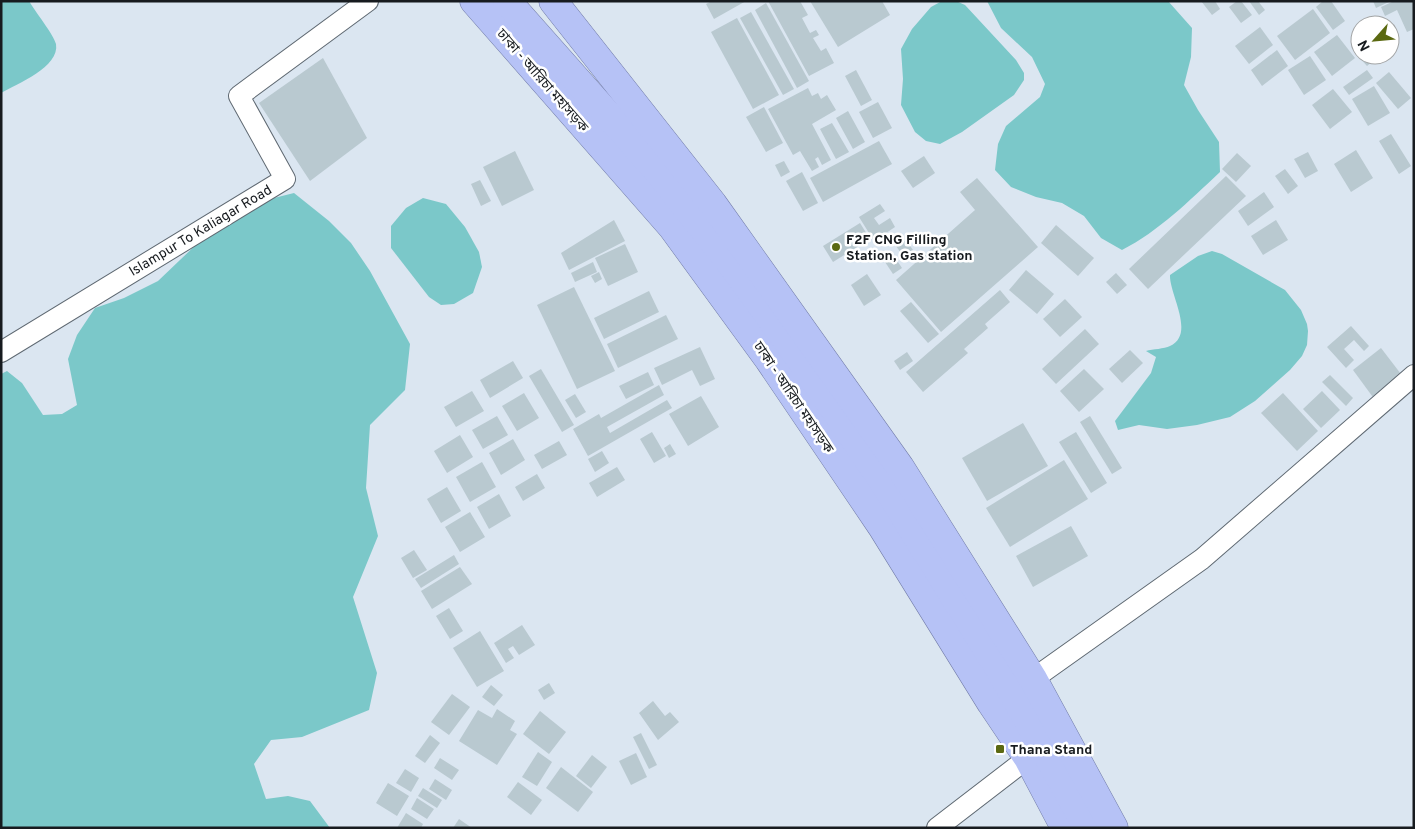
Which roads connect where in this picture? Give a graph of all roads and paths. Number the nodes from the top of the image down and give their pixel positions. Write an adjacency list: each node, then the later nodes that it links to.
1 (368, 1): 5 (street, Islampur To Kaliagar Road)
2 (474, 1): 8 (highway, ঢাকা - আরিচা মহাসড়ক)
3 (507, 1): 11 (highway)
4 (553, 1): 7 (highway)
5 (1, 352)
6 (1414, 374): 7 (street)
7 (1033, 680): 12 (highway)
8 (1028, 758): 9 (street); 10 (highway, ঢাকা - আরিচা মহাসড়ক)
9 (937, 828)
10 (1066, 828)
11 (1088, 828)
12 (1114, 828)

